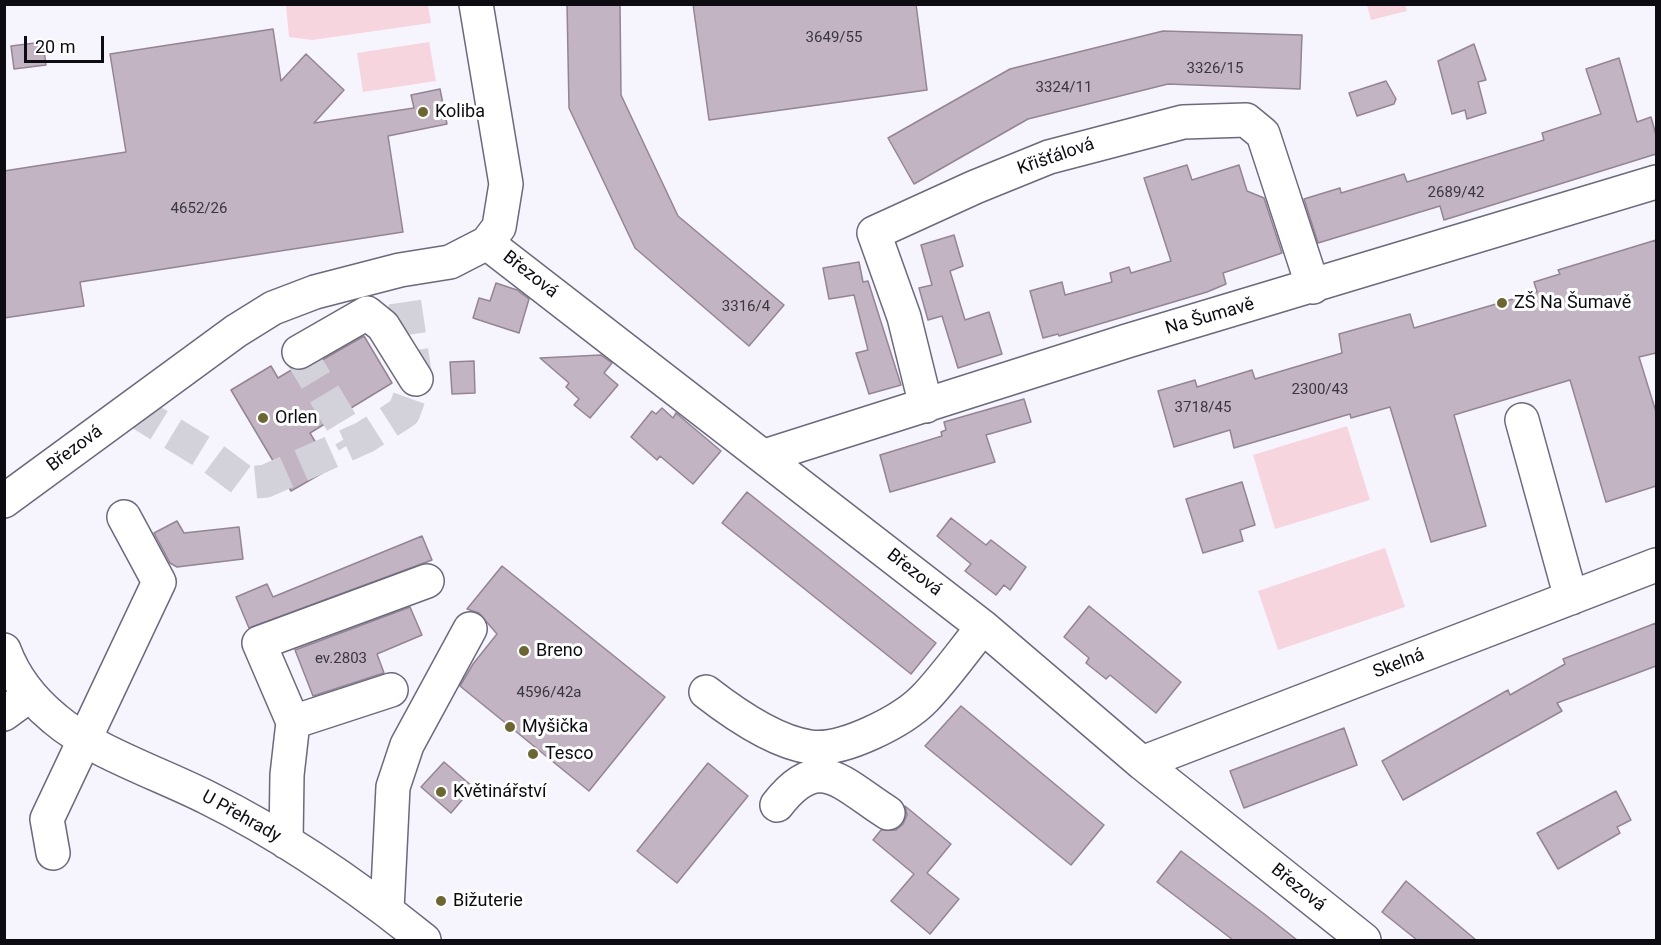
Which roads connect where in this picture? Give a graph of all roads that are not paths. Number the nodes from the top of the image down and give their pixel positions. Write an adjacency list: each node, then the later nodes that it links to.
1 (476, 4): 3 (street)
2 (1656, 182): 4 (street, Na Šumavě)
3 (488, 243): 9 (street, Březová); 10 (street, Březová)
4 (1313, 287): 7 (street, Na Šumavě); 7 (street, Křišťálová)
5 (299, 352): 6 (street)
6 (416, 379)
7 (926, 406): 9 (street, Na Šumavě)
8 (1522, 420): 14 (street)
9 (765, 456): 15 (street, Březová)
10 (4, 501)
11 (124, 517): 22 (street)
12 (1656, 565): 14 (street, Skelná)
13 (427, 581): 21 (street)
14 (1571, 598): 23 (street, Skelná)
15 (983, 627): 19 (street); 23 (street, Březová)
16 (470, 629): 28 (street)
17 (4, 650): 20 (street, U Přehrady)
18 (391, 690): 21 (street)
19 (706, 692)
20 (17, 704): 22 (street, U Přehrady)
21 (293, 722): 26 (street)
22 (86, 739): 26 (street, U Přehrady); 27 (street)
23 (1142, 763): 30 (street, Březová)
24 (777, 805): 25 (street)
25 (888, 813)
26 (286, 842): 28 (street, U Přehrady)
27 (53, 853)
28 (387, 910): 29 (street, U Přehrady)
29 (424, 940)
30 (1364, 940)

